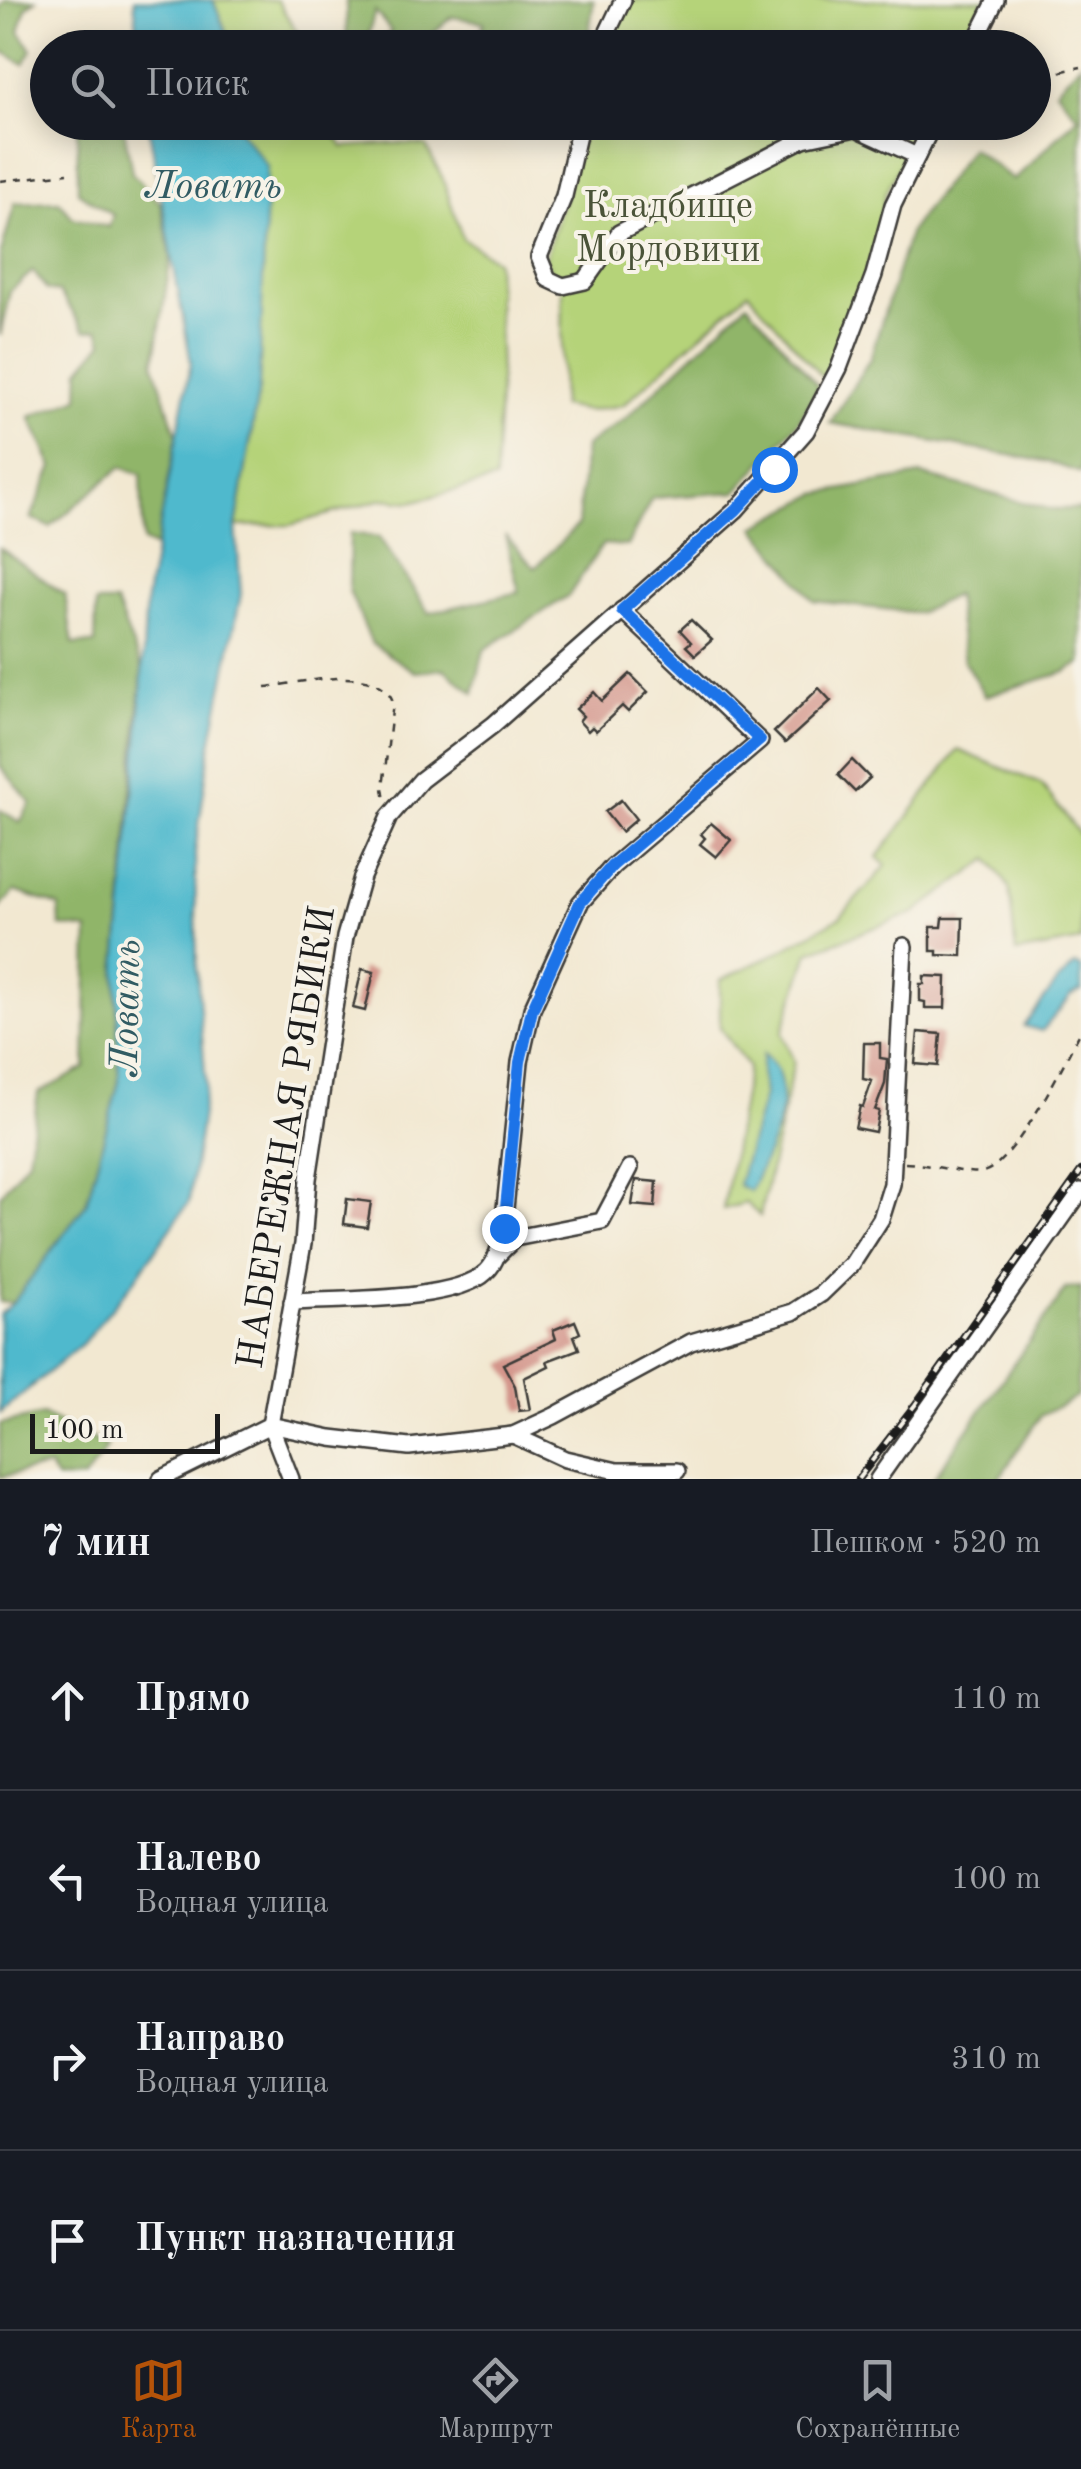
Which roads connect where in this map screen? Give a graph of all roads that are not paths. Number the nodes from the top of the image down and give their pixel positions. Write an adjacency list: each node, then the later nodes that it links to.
1 (623, 0): 3 (street)
2 (996, 0): 4 (street)
3 (609, 30)
4 (981, 30)
5 (577, 140): 6 (street)
6 (803, 140)
7 (882, 140): 9 (street)
8 (925, 140): 9 (street, НАБЕРЕЖНАЯ РЯБИКИ)
9 (917, 156): 10 (street, НАБЕРЕЖНАЯ РЯБИКИ)
10 (622, 610): 14 (street); 15 (street, НАБЕРЕЖНАЯ РЯБИКИ)
11 (904, 946): 17 (street)
12 (630, 1168): 14 (street)
13 (1081, 1191): 21 (street)
14 (498, 1254): 15 (street)
15 (292, 1302): 16 (street, НАБЕРЕЖНАЯ РЯБИКИ)
16 (270, 1424): 17 (street); 19 (street, НАБЕРЕЖНАЯ РЯБИКИ); 20 (street)
17 (513, 1435): 18 (street)
18 (677, 1471)
19 (161, 1479)
20 (291, 1479)
21 (878, 1479)

